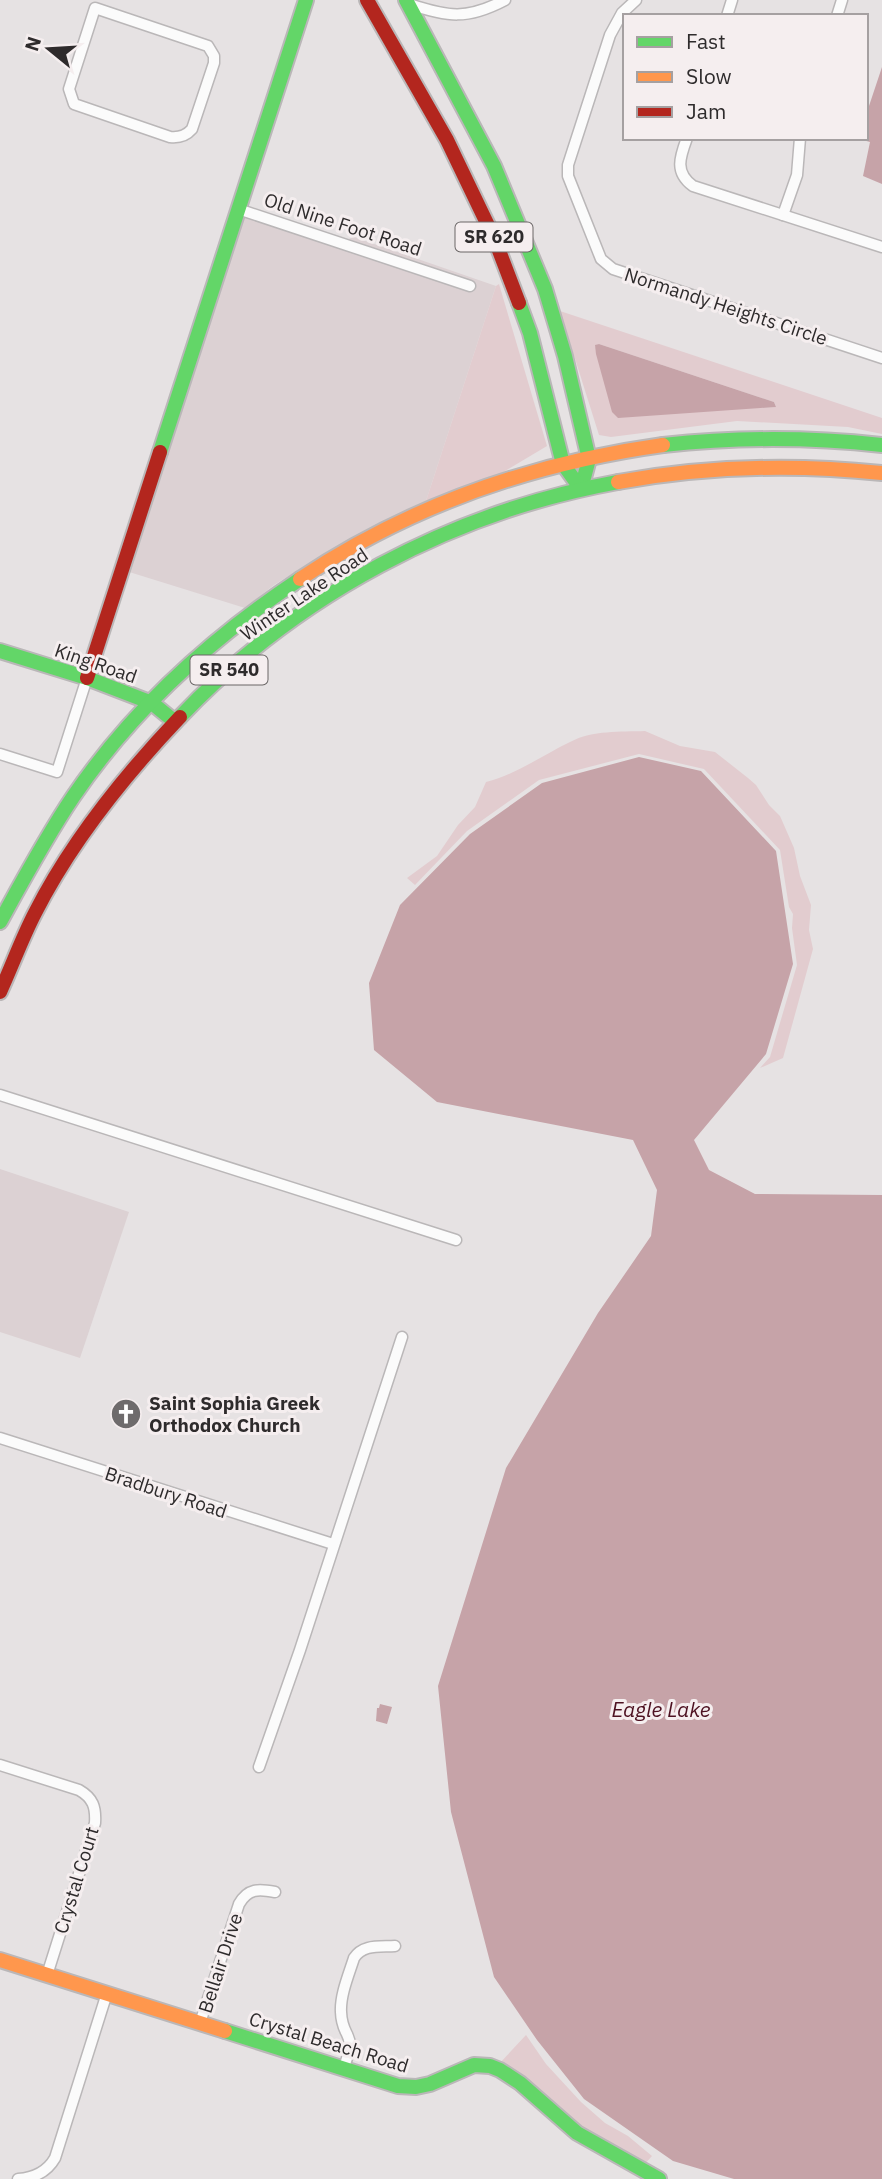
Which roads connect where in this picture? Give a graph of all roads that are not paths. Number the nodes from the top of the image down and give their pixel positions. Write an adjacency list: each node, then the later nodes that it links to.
1 (306, 0): 9 (main road)
2 (367, 0): 16 (main road, SR 620)
3 (505, 0): 5 (street)
4 (636, 0): 13 (street, Normandy Heights Circle)
5 (404, 1): 15 (main road, SR 620)
6 (96, 4): 6 (street)
7 (686, 140): 10 (street)
8 (800, 140): 10 (street)
9 (238, 209): 12 (street, Old Nine Foot Road); 20 (main road)
10 (783, 215): 11 (street)
11 (882, 247)
12 (470, 286)
13 (882, 358)
14 (882, 445): 15 (main road, SR 540)
15 (589, 458): 16 (main road, Winter Lake Road / SR 540); 18 (main road, SR 620)
16 (563, 464): 18 (main road, SR 620); 21 (main road, Winter Lake Road / SR 540)
17 (882, 473): 18 (main road, SR 540)
18 (581, 489): 22 (main road, Winter Lake Road / SR 540)
19 (0, 651): 20 (main road, King Road)
20 (86, 678): 21 (main road, King Road); 23 (street)
21 (152, 703): 22 (main road, King Road); 24 (main road, Winter Lake Road / SR 540)
22 (174, 721): 25 (main road, Winter Lake Road / SR 540)
23 (0, 754)
24 (0, 922)
25 (0, 992)
26 (0, 1095): 27 (street)
27 (456, 1240)
28 (402, 1337): 30 (street)
29 (0, 1438): 30 (street, Bradbury Road)
30 (333, 1544): 32 (street)
31 (0, 1765): 36 (street, Crystal Court)
32 (259, 1767)
33 (275, 1892): 38 (street, Bellair Drive)
34 (395, 1946): 39 (street)
35 (0, 1960): 36 (main road, Crystal Beach Road)
36 (47, 1975): 37 (main road, Crystal Beach Road)
37 (107, 1993): 38 (main road, Crystal Beach Road); 41 (street)
38 (201, 2023): 39 (main road, Crystal Beach Road)
39 (343, 2069): 40 (main road, Crystal Beach Road)
40 (654, 2178)
41 (18, 2179)

